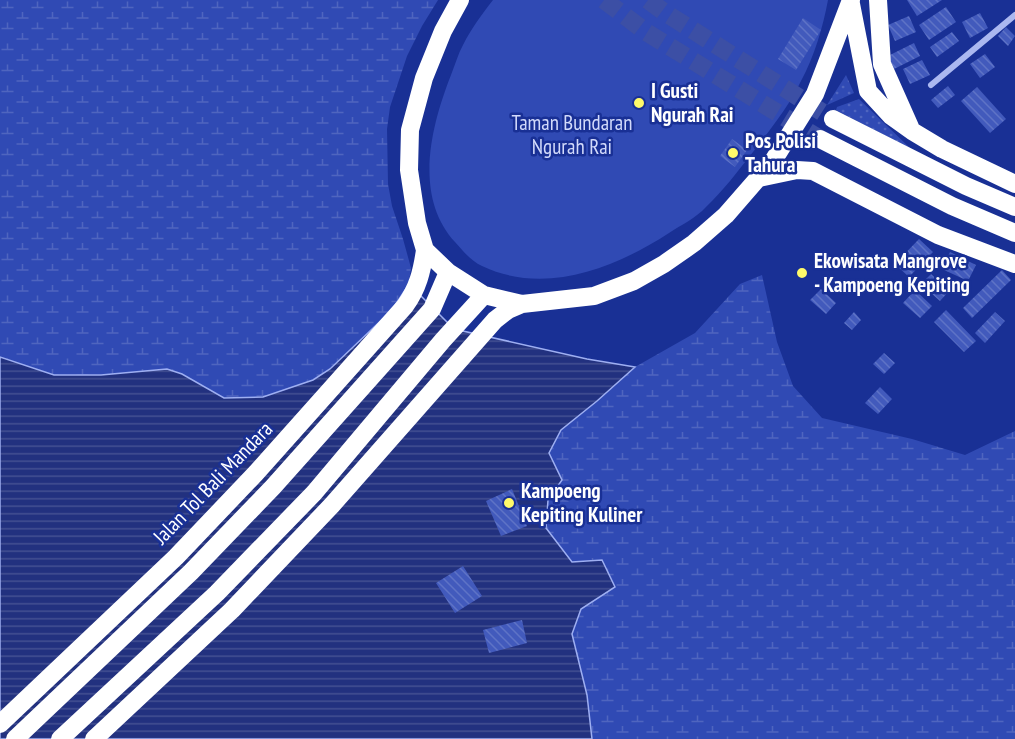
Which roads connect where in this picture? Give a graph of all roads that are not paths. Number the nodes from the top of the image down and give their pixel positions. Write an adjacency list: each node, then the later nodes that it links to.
1 (460, 0): 13 (highway)
2 (878, 0): 7 (highway)
3 (851, 1): 7 (highway); 9 (highway)
4 (1015, 15): 5 (street)
5 (931, 85)
6 (833, 119): 11 (highway)
7 (912, 131): 10 (highway)
8 (820, 138): 12 (highway)
9 (759, 178): 14 (highway); 17 (highway)
10 (1015, 184)
11 (1015, 207)
12 (1015, 232)
13 (425, 250): 15 (highway); 18 (highway, Jalan Tol Bali Mandara)
14 (1015, 264)
15 (446, 280): 16 (highway); 19 (highway)
16 (484, 296): 17 (highway); 20 (highway)
17 (522, 304): 21 (highway)
18 (0, 724)
19 (15, 739)
20 (60, 739)
21 (94, 739)

